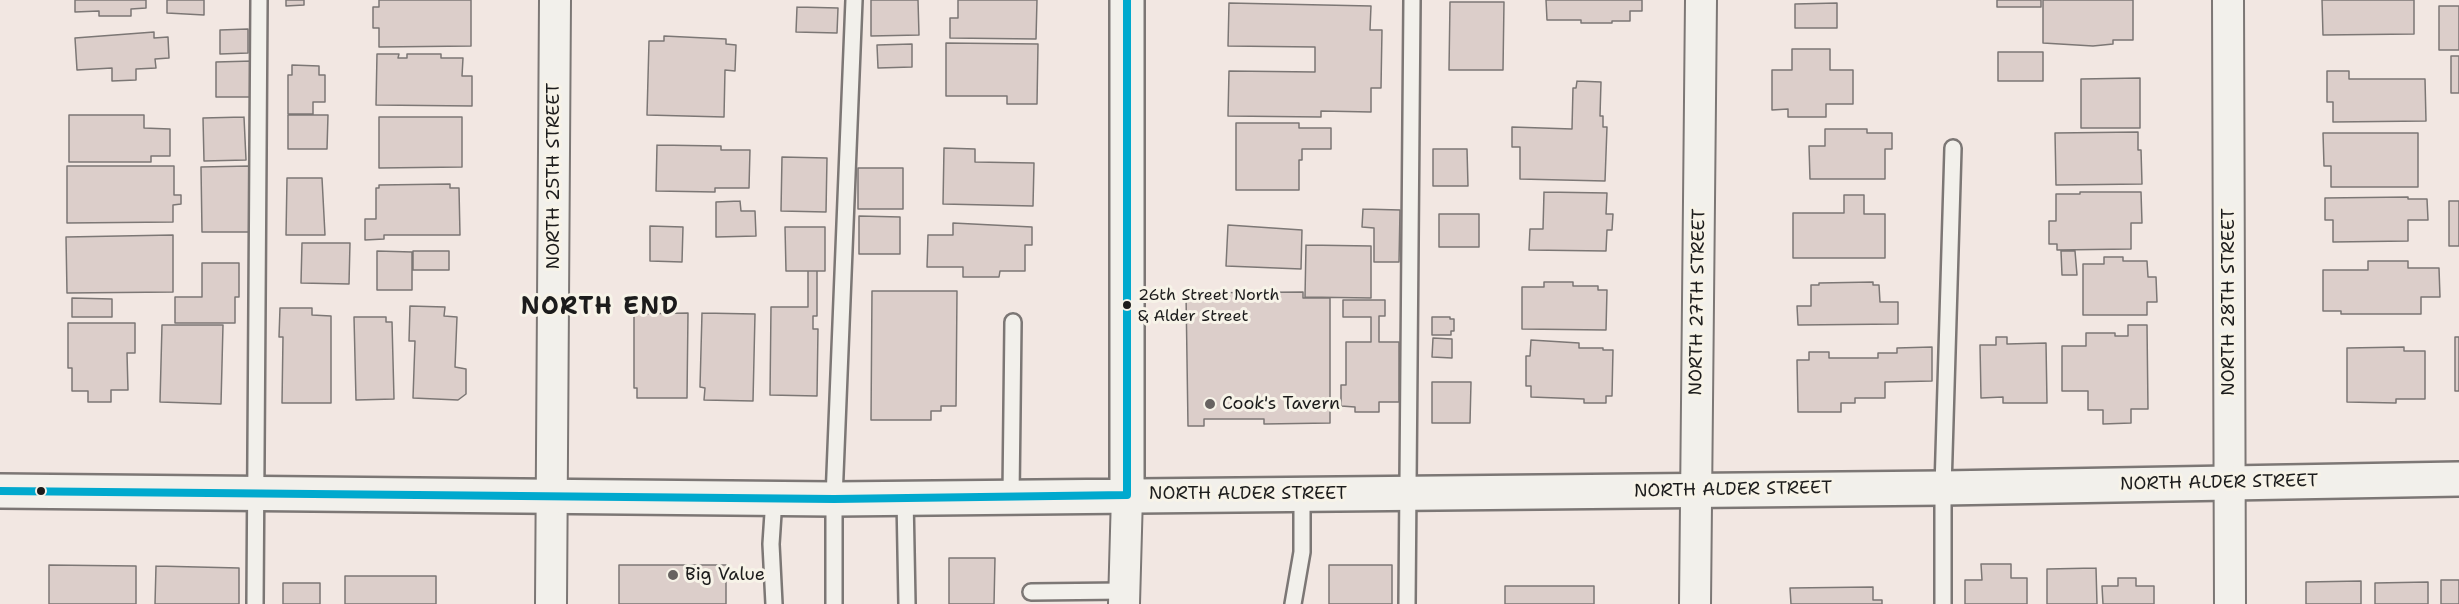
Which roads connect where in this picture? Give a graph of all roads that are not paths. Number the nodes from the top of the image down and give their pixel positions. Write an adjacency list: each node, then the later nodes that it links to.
1 (259, 0): 17 (lane)
2 (555, 0): 19 (street, NORTH 25TH STREET)
3 (854, 0): 23 (lane)
4 (1127, 0): 18 (street)
5 (1412, 0): 15 (lane)
6 (1701, 0): 14 (street, NORTH 27TH STREET)
7 (2228, 0): 11 (street, NORTH 28TH STREET)
8 (1953, 148): 12 (lane)
9 (1013, 322): 20 (lane)
10 (2459, 479): 11 (street, NORTH ALDER STREET)
11 (2230, 482): 12 (street, NORTH ALDER STREET); 35 (street, NORTH 28TH STREET)
12 (1943, 488): 14 (street, NORTH ALDER STREET); 34 (lane)
13 (0, 491): 17 (street, NORTH ALDER STREET)
14 (1696, 491): 15 (street, NORTH ALDER STREET); 33 (street, NORTH 27TH STREET)
15 (1408, 493): 16 (street, NORTH ALDER STREET); 32 (lane)
16 (1302, 494): 18 (street, NORTH ALDER STREET); 31 (lane)
17 (256, 495): 19 (street, NORTH ALDER STREET); 26 (lane)
18 (1126, 495): 20 (street, NORTH ALDER STREET); 25 (street)
19 (552, 496): 22 (street, NORTH ALDER STREET); 27 (street, NORTH 25TH STREET)
20 (1011, 496): 21 (street, NORTH ALDER STREET)
21 (905, 497): 23 (street, NORTH ALDER STREET); 30 (lane)
22 (774, 498): 23 (street, NORTH ALDER STREET); 28 (lane)
23 (834, 499): 29 (lane)
24 (1031, 592): 25 (lane)
25 (1124, 597)
26 (255, 604)
27 (551, 604)
28 (774, 604)
29 (834, 604)
30 (907, 604)
31 (1293, 604)
32 (1407, 604)
33 (1695, 604)
34 (1943, 604)
35 (2230, 604)

